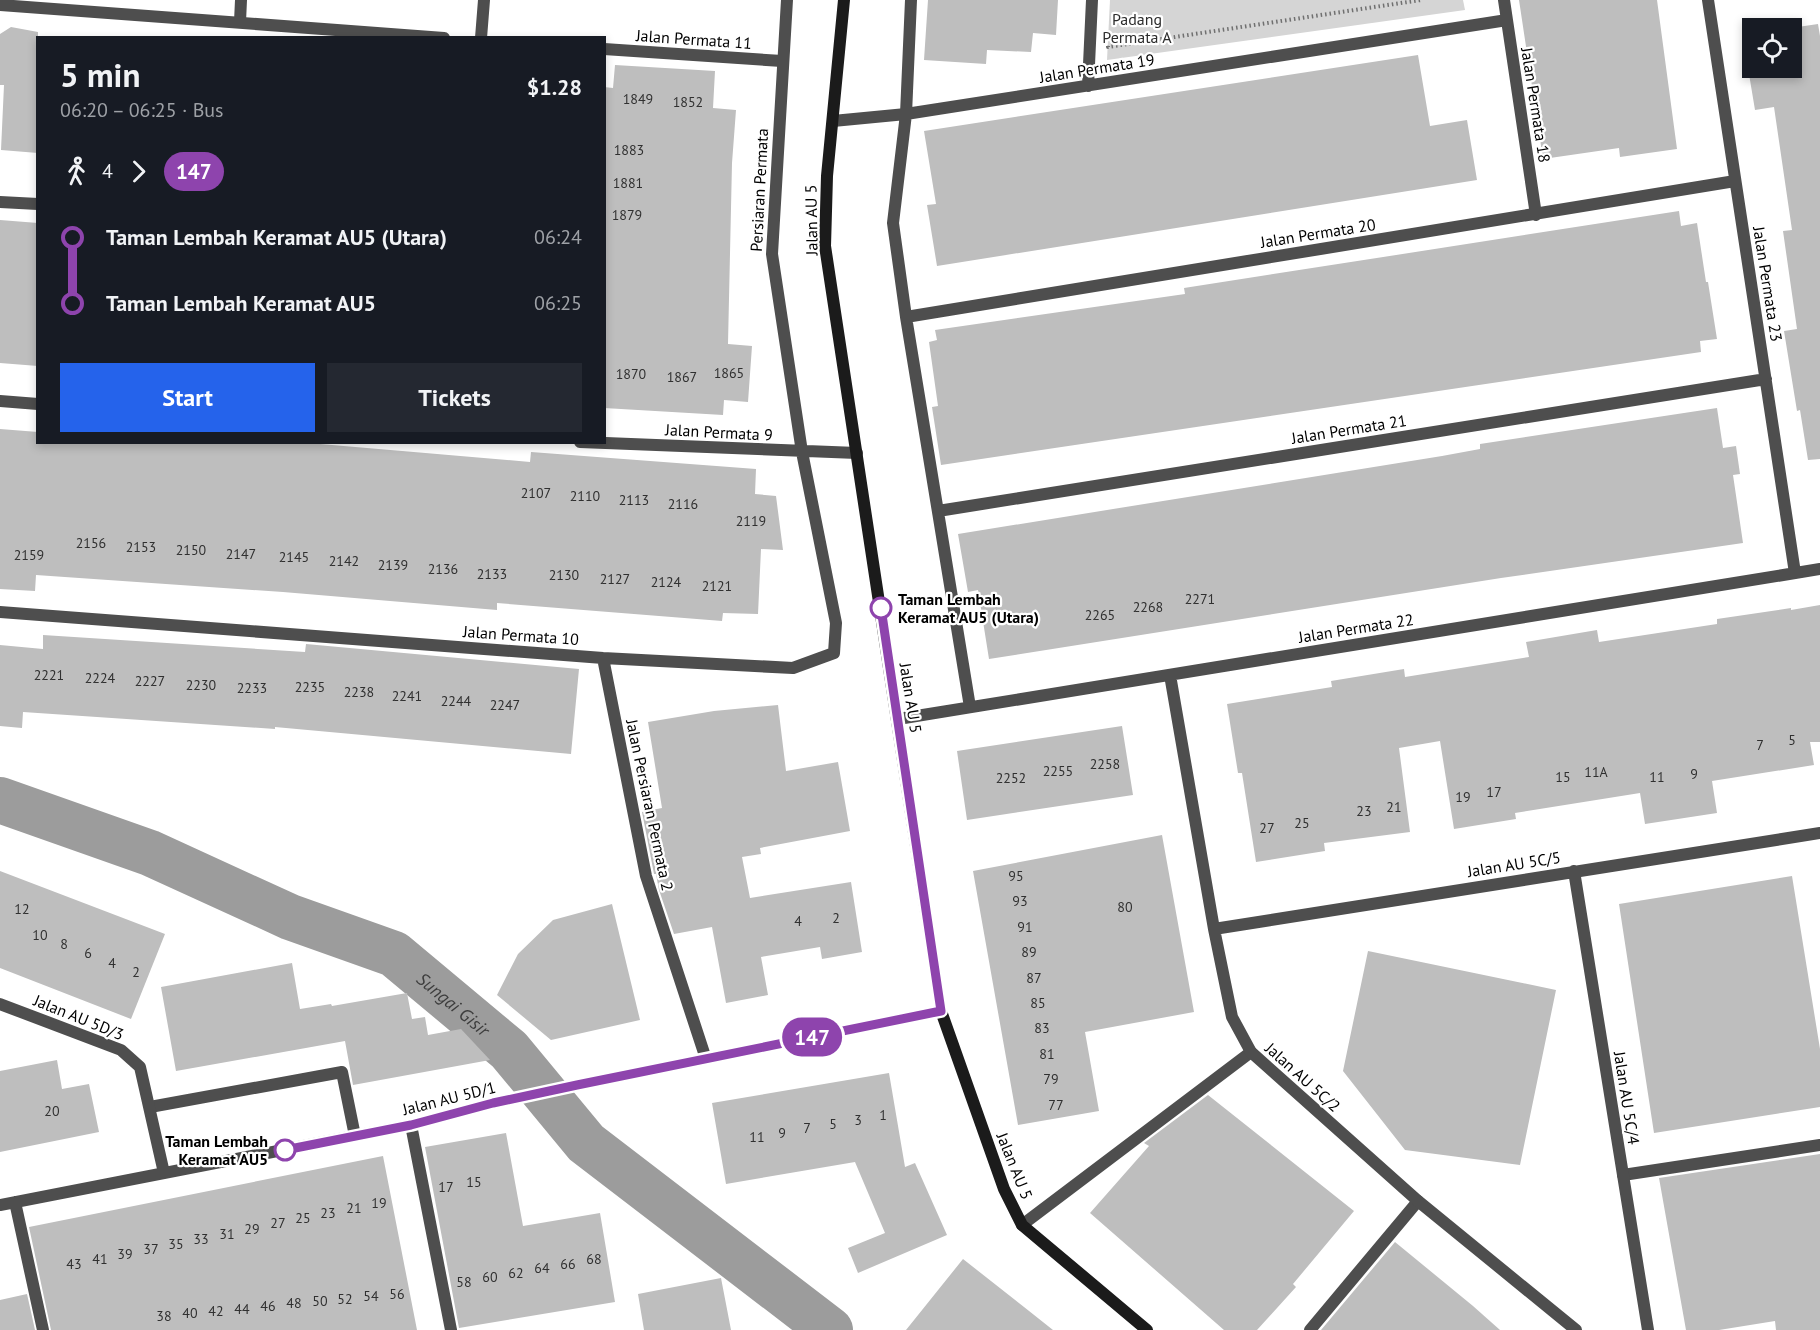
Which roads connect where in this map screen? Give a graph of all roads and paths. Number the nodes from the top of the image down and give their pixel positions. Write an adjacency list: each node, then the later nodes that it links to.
1 (242, 0): 12 (street)
2 (484, 0): 16 (street)
3 (787, 0): 18 (street, Persiaran Permata)
4 (844, 0): 21 (main road, Jalan AU 5)
5 (911, 0): 20 (street)
6 (1092, 0): 19 (street)
7 (1421, 0): 14 (path)
8 (1504, 0): 11 (street, Jalan Permata 18)
9 (1708, 0): 22 (street, Jalan Permata 23)
10 (0, 5): 12 (street)
11 (1507, 20): 19 (street, Jalan Permata 19); 25 (street, Jalan Permata 18)
12 (240, 22): 13 (street)
13 (286, 32): 15 (street)
14 (1108, 35)
15 (391, 36)
16 (481, 36)
17 (606, 49): 18 (street, Jalan Permata 11)
18 (782, 61): 31 (street, Persiaran Permata)
19 (1088, 86): 20 (street, Jalan Permata 19)
20 (906, 114): 21 (street, Jalan Permata 19); 26 (street)
21 (833, 121): 32 (main road, Jalan AU 5)
22 (1735, 181): 25 (street, Jalan Permata 20); 27 (street, Jalan Permata 23)
23 (0, 201): 24 (street)
24 (36, 204)
25 (1536, 214): 26 (street, Jalan Permata 20)
26 (906, 317): 33 (street)
27 (1766, 379): 33 (street, Jalan Permata 21); 35 (street, Jalan Permata 23)
28 (0, 401): 29 (street)
29 (36, 404)
30 (606, 443): 31 (street, Jalan Permata 9)
31 (802, 452): 32 (street, Jalan Permata 9); 37 (street, Jalan Permata 10)
32 (857, 453): 40 (main road, Jalan AU 5)
33 (938, 511): 39 (street)
34 (1820, 569): 35 (street, Jalan Permata 22)
35 (1795, 573): 38 (street, Jalan Permata 22)
36 (0, 612): 37 (street, Jalan Permata 10)
37 (603, 658): 47 (street, Jalan Persiaran Permata 2)
38 (1170, 675): 39 (street, Jalan Permata 22); 43 (street, Jalan AU 5C/2)
39 (970, 707): 40 (street, Jalan Permata 22)
40 (898, 719): 45 (main road, Jalan AU 5)
41 (1820, 833): 42 (street, Jalan AU 5C/5)
42 (1574, 871): 43 (street, Jalan AU 5C/5); 53 (street, Jalan AU 5C/4)
43 (1214, 929): 46 (street, Jalan AU 5C/2)
44 (0, 1004): 48 (street, Jalan AU 5D/3)
45 (941, 1011): 47 (street, Jalan AU 5D/1); 57 (main road, Jalan AU 5)
46 (1251, 1052): 54 (street, Jalan AU 5C/2); 57 (street)
47 (706, 1059): 49 (street, Jalan AU 5D/1)
48 (150, 1107): 50 (street); 52 (street, Jalan AU 5D/3)
49 (411, 1125): 50 (street, Jalan AU 5D/1); 59 (street)
50 (355, 1136): 52 (street, Jalan AU 5D/1)
51 (1820, 1144): 53 (street)
52 (164, 1173): 55 (street, Jalan AU 5D/1)
53 (1623, 1175): 63 (street, Jalan AU 5C/4)
54 (1418, 1201): 61 (street); 62 (street, Jalan AU 5C/2)
55 (15, 1202): 56 (street, Jalan AU 5D/1); 58 (street)
56 (0, 1205)
57 (1022, 1225): 60 (main road, Jalan AU 5)
58 (43, 1330)
59 (451, 1330)
60 (1147, 1330)
61 (1310, 1330)
62 (1575, 1330)
63 (1648, 1330)

